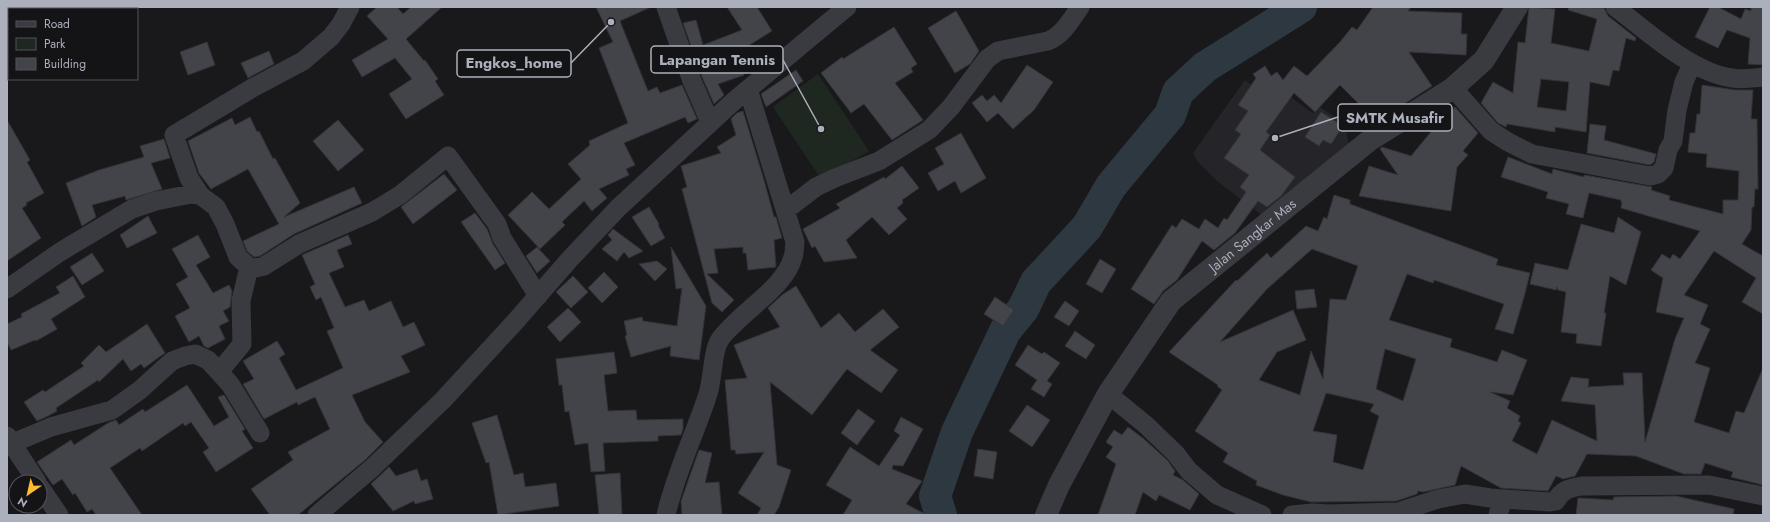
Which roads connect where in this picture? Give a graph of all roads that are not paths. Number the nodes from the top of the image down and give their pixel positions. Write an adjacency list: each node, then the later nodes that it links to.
1 (350, 7): 12 (street)
2 (666, 7): 11 (street)
3 (847, 7): 10 (street)
4 (1080, 7): 13 (street)
5 (1517, 7): 9 (street, Jalan Sangkar Mas)
6 (1615, 7): 7 (street)
7 (1692, 64): 8 (street); 9 (street)
8 (1763, 77)
9 (1453, 88): 18 (street, Jalan Sangkar Mas)
10 (748, 89): 11 (street); 13 (street)
11 (710, 122): 16 (street)
12 (200, 195): 14 (street); 15 (street)
13 (786, 210): 27 (street)
14 (249, 267): 16 (street); 17 (street)
15 (7, 289)
16 (538, 296): 26 (street)
17 (219, 372): 19 (street); 20 (street)
18 (1108, 394): 28 (street, Jalan Sangkar Mas); 29 (street)
19 (260, 433)
20 (10, 440): 21 (street)
21 (32, 474)
22 (1763, 496): 24 (street)
23 (48, 499): 25 (street)
24 (1500, 507): 30 (street)
25 (59, 515)
26 (317, 515)
27 (666, 515)
28 (1046, 515)
29 (1262, 515)
30 (1292, 515)

